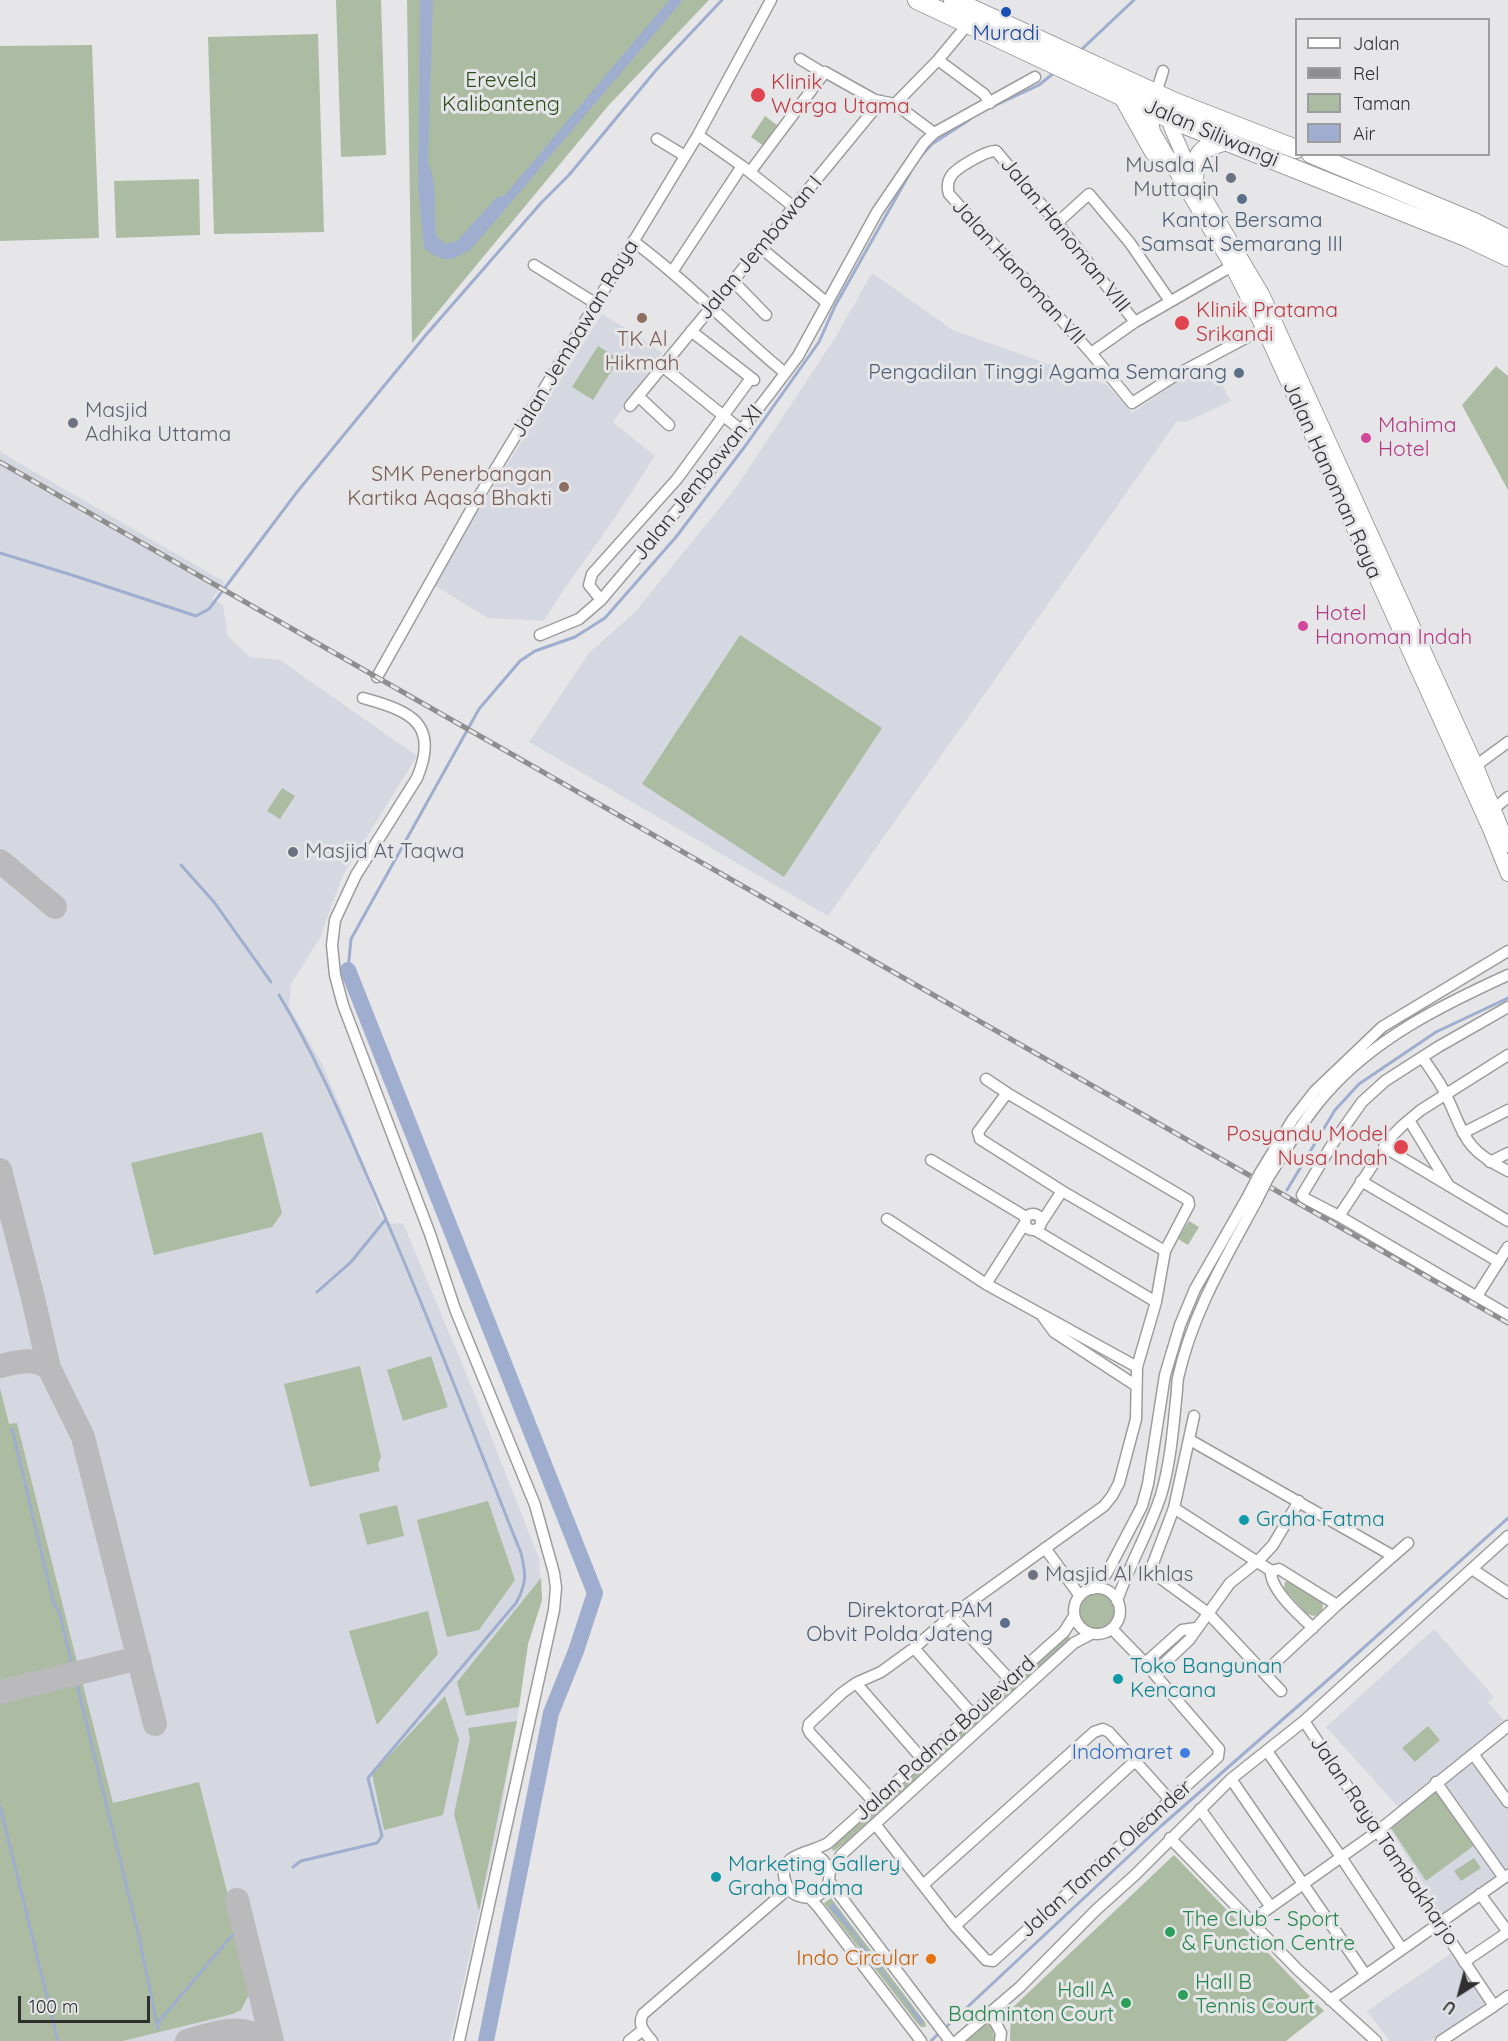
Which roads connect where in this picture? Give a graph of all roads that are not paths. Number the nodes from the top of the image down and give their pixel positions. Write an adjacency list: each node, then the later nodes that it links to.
1 (771, 0): 17 (street, Jalan Jembawan Raya)
2 (917, 0): 3 (highway, Jalan Siliwangi)
3 (965, 8): 5 (street); 6 (highway, Jalan Siliwangi)
4 (800, 59): 8 (street)
5 (938, 60): 13 (street); 14 (street)
6 (1082, 67): 10 (highway, Jalan Siliwangi); 11 (highway, Jalan Siliwangi)
7 (1163, 70): 11 (street)
8 (824, 72): 12 (street); 25 (street)
9 (1035, 77): 13 (street)
10 (1122, 95): 11 (highway, Jalan Siliwangi); 24 (highway)
11 (1154, 101): 15 (highway, Jalan Siliwangi); 24 (street, Jalan Hanoman Raya)
12 (881, 102): 14 (street); 27 (street, Jalan Jembawan I)
13 (990, 103): 16 (street)
14 (895, 104): 16 (street)
15 (1173, 110): 19 (highway, Jalan Siliwangi); 20 (highway, Jalan Siliwangi); 26 (street, Jalan Hanoman Raya)
16 (934, 133): 38 (street)
17 (698, 135): 22 (street, Jalan Jembawan Raya); 25 (street)
18 (657, 140): 22 (street)
19 (1226, 141): 26 (highway); 32 (highway, Jalan Siliwangi)
20 (1295, 148)
21 (993, 150): 28 (street, Jalan Hanoman VIII); 45 (street, Jalan Hanoman VII)
22 (685, 156): 30 (street, Jalan Jembawan Raya)
23 (1316, 156): 29 (highway, Jalan Siliwangi)
24 (1170, 161): 34 (street, Jalan Hanoman Raya)
25 (746, 169): 27 (street); 35 (street)
26 (1194, 180): 43 (street, Jalan Hanoman Raya)
27 (794, 207): 31 (street, Jalan Jembawan I)
28 (1057, 224): 37 (street); 42 (street, Jalan Hanoman VIII)
29 (1508, 238)
30 (633, 241): 35 (street); 39 (street, Jalan Jembawan Raya)
31 (761, 248): 36 (street, Jalan Jembawan I); 38 (street)
32 (1508, 257)
33 (534, 265): 39 (street)
34 (1232, 266): 37 (street); 43 (street, Jalan Hanoman Raya)
35 (672, 272): 40 (street)
36 (733, 281): 40 (street, Jalan Jembawan I); 41 (street)
37 (1170, 301): 42 (street)
38 (826, 302): 47 (street, Jalan Jembawan XI)
39 (596, 303): 55 (street, Jalan Jembawan Raya)
40 (711, 308): 44 (street, Jalan Jembawan I); 47 (street)
41 (766, 315)
42 (1135, 322): 45 (street)
43 (1269, 325): 45 (street, Jalan Hanoman VII); 58 (street, Jalan Hanoman Raya)
44 (692, 331): 46 (street, Jalan Jembawan I); 50 (street)
45 (1090, 352)
46 (662, 366): 48 (street, Jalan Jembawan I); 50 (street)
47 (785, 373): 52 (street, Jalan Jembawan XI)
48 (638, 396): 49 (street, Jalan Jembawan I); 51 (street)
49 (630, 406)
50 (724, 417): 52 (street); 53 (street)
51 (669, 425)
52 (741, 430): 53 (street, Jalan Jembawan XI)
53 (602, 600): 54 (street, Jalan Jembawan XI)
54 (540, 635)
55 (377, 676)
56 (363, 699): 170 (street)
57 (1508, 742): 58 (street)
58 (1471, 770): 60 (street, Jalan Hanoman Raya)
59 (1508, 797): 60 (street)
60 (1489, 813): 61 (street, Jalan Hanoman Raya); 62 (street, Jalan Hanoman Raya)
61 (1508, 845)
62 (1508, 874)
63 (1508, 951): 64 (street)
64 (1472, 973): 66 (street); 81 (street)
65 (1508, 975): 66 (street)
66 (1482, 987): 81 (street)
67 (1508, 1007): 69 (street)
68 (1508, 1055): 72 (street)
69 (1422, 1057): 72 (street); 86 (street)
70 (986, 1079): 71 (street)
71 (1007, 1093): 84 (street); 91 (street)
72 (1446, 1094): 74 (street); 75 (street)
73 (1508, 1110): 75 (street)
74 (1409, 1120): 76 (street); 83 (street)
75 (1463, 1133): 79 (street)
76 (1384, 1148): 82 (street); 83 (street)
77 (1508, 1153): 79 (street)
78 (931, 1160): 89 (street)
79 (1490, 1162): 80 (street)
80 (1508, 1171)
81 (1264, 1175): 85 (street, bridge)
82 (1361, 1181): 86 (street); 92 (street)
83 (1449, 1186): 88 (street)
84 (1062, 1191): 89 (street); 91 (street)
85 (1251, 1200): 111 (street); 114 (street)
86 (1339, 1216): 94 (street)
87 (887, 1219): 93 (street)
88 (1508, 1221)
89 (1032, 1224): 93 (street); 95 (street)
90 (1508, 1247): 92 (street)
91 (1165, 1251): 95 (street)
92 (1499, 1262): 94 (street)
93 (986, 1284): 96 (street)
94 (1477, 1296): 97 (street)
95 (1156, 1302): 98 (street)
96 (1041, 1314): 98 (street); 99 (street)
97 (1508, 1315)
98 (1137, 1367): 99 (street)
99 (1135, 1385): 106 (street)
100 (1194, 1416): 101 (street)
101 (1190, 1440): 102 (street); 103 (street)
102 (1299, 1501): 107 (street); 108 (street)
103 (1173, 1508): 108 (street); 116 (street)
104 (1508, 1536): 109 (street)
105 (1408, 1543): 107 (street)
106 (1045, 1548): 113 (street); 117 (street)
107 (1393, 1556): 115 (street)
108 (1258, 1561): 110 (street); 116 (street)
109 (1472, 1569): 112 (street); 133 (street)
110 (1273, 1572): 115 (street); 120 (street)
111 (1093, 1589): 113 (street); 114 (street)
112 (1508, 1593)
113 (1080, 1596): 118 (street)
114 (1118, 1601): 121 (street)
115 (1337, 1605): 120 (street)
116 (1208, 1613): 119 (street); 127 (street)
117 (951, 1616): 124 (street); 129 (street)
118 (1074, 1616): 122 (street); 129 (street, Jalan Padma Boulevard)
119 (1196, 1628): 123 (street); 125 (street)
120 (1313, 1628): 127 (street)
121 (1112, 1629): 122 (street); 126 (street)
122 (1091, 1634): 145 (street, Jalan Padma Boulevard)
123 (1170, 1641): 125 (street); 126 (street)
124 (914, 1648): 130 (street); 132 (street)
125 (1178, 1650): 128 (street)
126 (1145, 1663): 128 (street)
127 (1264, 1672): 131 (street)
128 (1154, 1673): 141 (street, Jalan Taman Oleander)
129 (1011, 1681): 132 (street, Jalan Padma Boulevard)
130 (856, 1683): 137 (street); 143 (street)
131 (1281, 1691)
132 (973, 1715): 137 (street, Jalan Padma Boulevard)
133 (1304, 1721): 135 (street); 146 (street, Jalan Raya Tambakharjo)
134 (1508, 1726): 136 (street)
135 (1267, 1751): 139 (street); 149 (street)
136 (1473, 1754): 140 (street); 142 (street)
137 (923, 1760): 143 (street, Jalan Padma Boulevard)
138 (1135, 1761): 141 (street); 153 (street); 160 (street)
139 (1231, 1779): 144 (street); 152 (street)
140 (1436, 1782): 146 (street); 151 (street)
141 (1171, 1801): 160 (street, Jalan Taman Oleander)
142 (1508, 1802)
143 (875, 1803): 148 (street, Jalan Padma Boulevard)
144 (1200, 1809): 147 (street); 157 (street)
145 (875, 1824): 150 (street, Jalan Padma Boulevard); 153 (street)
146 (1378, 1831): 149 (street); 159 (street, Jalan Raya Tambakharjo)
147 (1170, 1838): 158 (street); 168 (street)
148 (808, 1852): 150 (street); 154 (street)
149 (1341, 1857): 152 (street); 162 (street)
150 (830, 1876): 156 (street); 174 (street)
151 (1506, 1876): 155 (street)
152 (1303, 1884): 157 (street); 164 (street)
153 (923, 1885): 160 (street)
154 (788, 1889): 156 (street); 169 (street)
155 (1480, 1894): 159 (street); 161 (street)
156 (810, 1898): 173 (street)
157 (1271, 1907): 158 (street)
158 (1251, 1921): 166 (street)
159 (1438, 1923): 162 (street); 163 (street, Jalan Raya Tambakharjo)
160 (955, 1926)
161 (1508, 1932): 163 (street)
162 (1402, 1949): 164 (street)
163 (1464, 1962): 167 (street, Jalan Raya Tambakharjo)
164 (1365, 1974): 166 (street)
165 (1508, 1996): 167 (street)
166 (1330, 2000): 177 (street)
167 (1494, 2006): 178 (street)
168 (990, 2014): 175 (street); 176 (street)
169 (643, 2030): 171 (street); 172 (street)
170 (459, 2041)
171 (629, 2041)
172 (652, 2041)
173 (921, 2041)
174 (950, 2041)
175 (957, 2041)
176 (1000, 2041)
177 (1376, 2041)
178 (1441, 2041)

